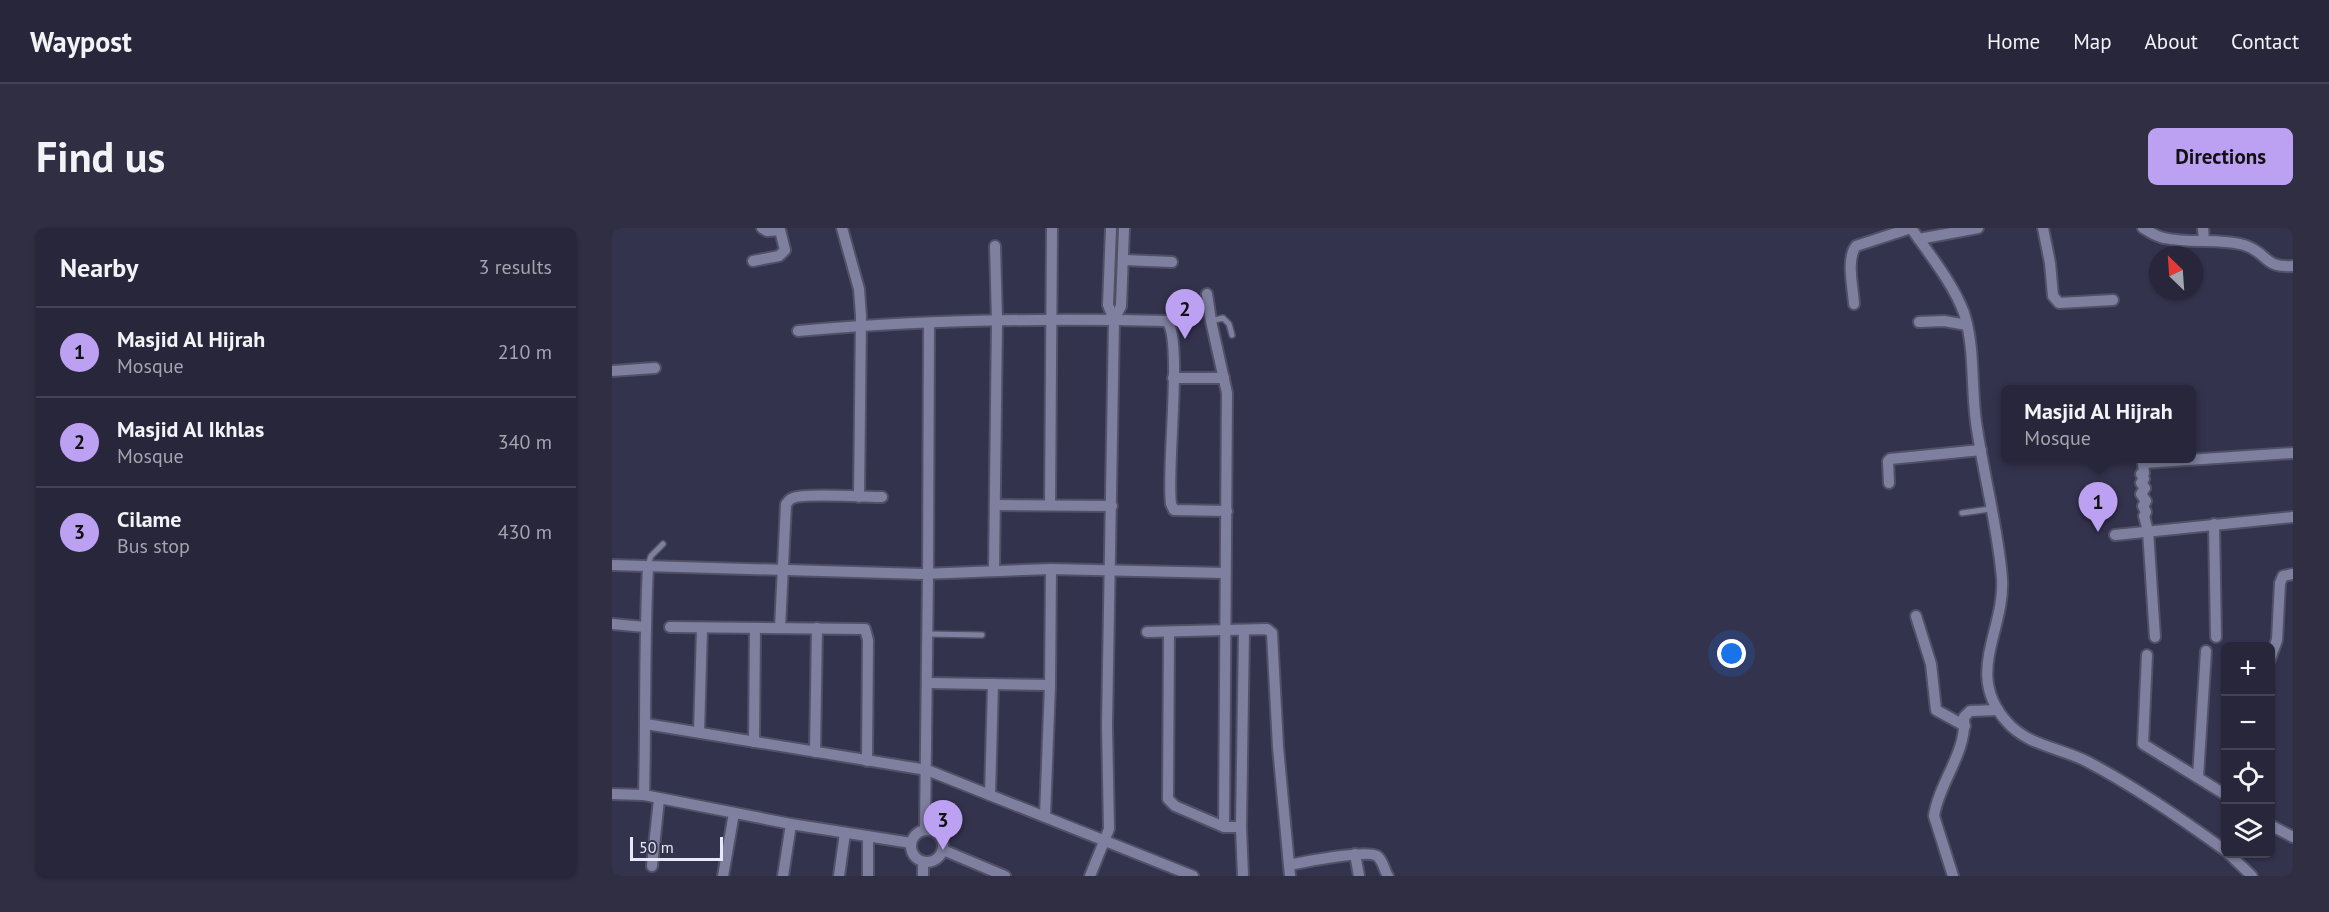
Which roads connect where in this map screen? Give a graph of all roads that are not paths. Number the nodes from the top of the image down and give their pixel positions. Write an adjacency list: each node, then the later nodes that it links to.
1 (762, 228): 11 (street)
2 (842, 228): 28 (street)
3 (1052, 228): 22 (street)
4 (1112, 228): 24 (street)
5 (1124, 228): 15 (street)
6 (1911, 228): 12 (street); 21 (street)
7 (1978, 228): 12 (street)
8 (2043, 228): 20 (street)
9 (2143, 228): 13 (street)
10 (2203, 228): 13 (street)
11 (783, 229): 16 (street)
12 (1919, 239): 29 (street)
13 (2204, 241): 18 (street)
14 (995, 246): 23 (street)
15 (1124, 260): 17 (street); 24 (street)
16 (753, 261)
17 (1172, 262)
18 (2293, 266)
19 (1207, 294): 25 (street)
20 (2113, 300)
21 (1854, 304)
22 (1053, 318): 23 (street); 24 (street); 42 (street)
23 (997, 320): 27 (street); 41 (street)
24 (1114, 320): 34 (street); 43 (street)
25 (1211, 321): 31 (lane); 35 (street)
26 (1919, 322): 29 (street)
27 (929, 323): 28 (street); 59 (street)
28 (860, 325): 30 (street); 39 (street)
29 (1966, 326): 36 (street)
30 (798, 331)
31 (1232, 335)
32 (655, 368): 33 (street)
33 (612, 371)
34 (1173, 378): 35 (street); 45 (street)
35 (1224, 378): 45 (street)
36 (1981, 450): 38 (street); 44 (street)
37 (2293, 453): 47 (street)
38 (1889, 483)
39 (859, 497): 40 (street); 54 (street)
40 (882, 497)
41 (995, 505): 42 (street); 57 (street)
42 (1050, 505): 43 (street)
43 (1112, 506): 56 (street)
44 (1990, 509): 46 (lane); 84 (street)
45 (1227, 511): 58 (street)
46 (1962, 513)
47 (2147, 516): 49 (street); 50 (street); 75 (street)
48 (2293, 516): 49 (street)
49 (2214, 524): 76 (street)
50 (2115, 535)
51 (663, 544): 53 (lane)
52 (612, 566): 53 (street)
53 (648, 567): 54 (street); 63 (street)
54 (783, 569): 59 (street); 66 (street)
55 (1050, 569): 56 (street); 57 (street); 83 (street)
56 (1111, 570): 58 (street); 108 (street)
57 (994, 571): 59 (street)
58 (1225, 573): 72 (street)
59 (928, 574): 73 (street)
60 (2288, 575): 77 (street)
61 (1916, 616): 86 (street)
62 (612, 624): 63 (street)
63 (645, 627): 85 (street)
64 (670, 627): 68 (street)
65 (755, 628): 66 (street); 68 (street); 88 (street)
66 (780, 628): 67 (street)
67 (817, 628): 89 (street); 90 (street)
68 (702, 629): 87 (street)
69 (1244, 630): 72 (street); 78 (street); 116 (street)
70 (1147, 632): 71 (street)
71 (1169, 632): 72 (street); 101 (street)
72 (1225, 632): 78 (street); 101 (street)
73 (928, 634): 74 (lane); 81 (street)
74 (982, 635)
75 (2155, 637)
76 (2216, 637)
77 (2275, 646)
78 (1244, 651): 102 (street)
79 (2206, 651): 92 (street)
80 (2147, 655): 92 (street)
81 (927, 683): 82 (street); 91 (street)
82 (993, 684): 83 (street); 96 (street)
83 (1050, 685): 99 (street)
84 (1998, 710): 86 (street); 110 (street)
85 (646, 724): 87 (street); 95 (street)
86 (1965, 726): 128 (street)
87 (699, 732): 88 (street)
88 (754, 742): 89 (street)
89 (815, 752): 90 (street)
90 (867, 760): 91 (street)
91 (927, 770): 96 (street); 104 (street)
92 (2198, 777): 94 (street)
93 (614, 792): 95 (street)
94 (2221, 792)
95 (644, 795): 97 (street)
96 (990, 795): 99 (street)
97 (659, 800): 98 (street); 115 (street)
98 (734, 813): 100 (street); 117 (street)
99 (1045, 816): 108 (street)
100 (791, 824): 105 (street); 118 (street)
101 (1224, 827): 102 (street)
102 (1241, 827): 125 (street)
103 (2275, 827): 107 (street)
104 (925, 830): 109 (street); 111 (street)
105 (845, 833): 106 (street); 119 (street)
106 (868, 837): 109 (street); 120 (street)
107 (2293, 837)
108 (1106, 840): 123 (street); 124 (street)
109 (911, 843): 114 (street)
110 (2221, 848)
111 (943, 850): 114 (street); 122 (street)
112 (1355, 854): 116 (street); 126 (street); 127 (street)
113 (2233, 858): 129 (street)
114 (923, 862): 121 (street)
115 (652, 866)
116 (1289, 870)
117 (723, 876)
118 (783, 876)
119 (839, 876)
120 (868, 876)
121 (923, 876)
122 (1005, 876)
123 (1090, 876)
124 (1193, 876)
125 (1243, 876)
126 (1359, 876)
127 (1388, 876)
128 (1953, 876)
129 (2252, 876)

